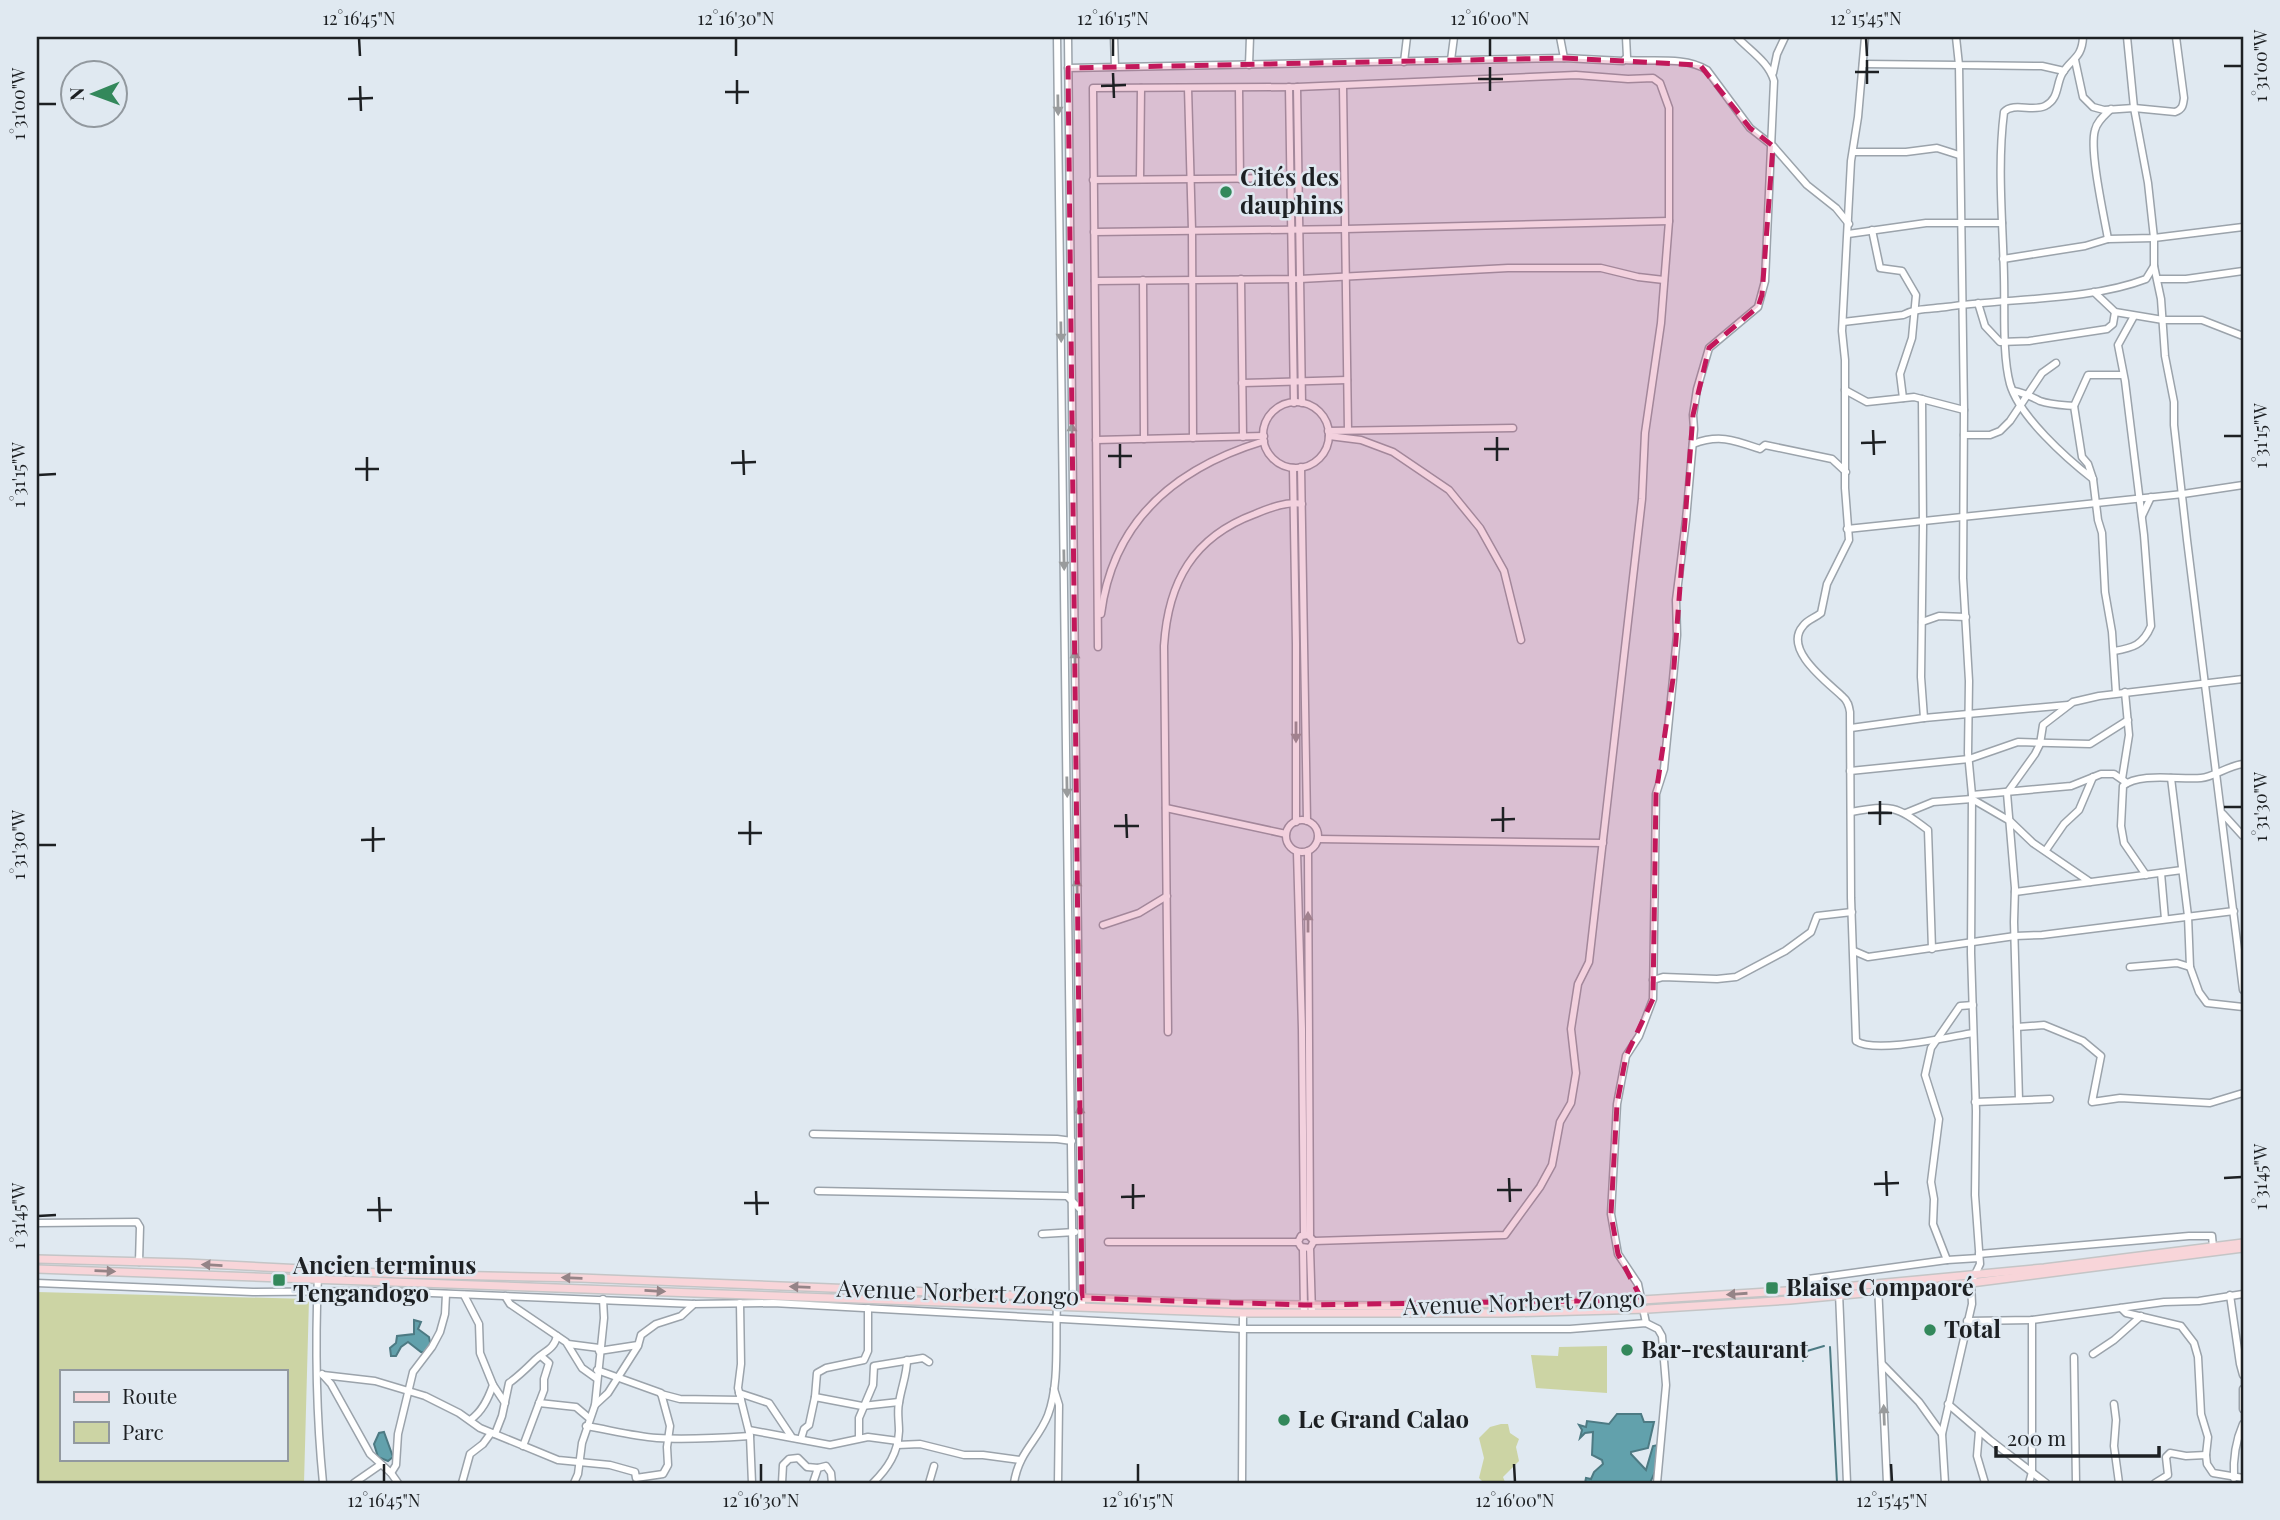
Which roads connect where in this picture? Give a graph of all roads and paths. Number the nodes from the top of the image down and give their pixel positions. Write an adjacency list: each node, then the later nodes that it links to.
1 (1057, 37): 187 (street, one-way to 187)
2 (1068, 37): 25 (street)
3 (1114, 37): 24 (street)
4 (1250, 37): 22 (street)
5 (1407, 37): 20 (street)
6 (1454, 37): 17 (street)
7 (1560, 37): 16 (street)
8 (1626, 37): 18 (street)
9 (1737, 37): 27 (street)
10 (1785, 37): 27 (street)
11 (1865, 37): 21 (street)
12 (1956, 37): 23 (street)
13 (2083, 37): 19 (street)
14 (2127, 37): 33 (street)
15 (2176, 37): 33 (street)
16 (1564, 58): 17 (street); 18 (street)
17 (1451, 60): 20 (street)
18 (1625, 60): 35 (street)
19 (2075, 60): 26 (street); 34 (street)
20 (1404, 62): 22 (street)
21 (1863, 64): 23 (street); 36 (street)
22 (1250, 65): 24 (street)
23 (1959, 65): 26 (street); 37 (street)
24 (1115, 67): 25 (street)
25 (1068, 68): 188 (street, one-way to 25)
26 (2064, 71): 45 (street)
27 (1773, 75): 35 (street)
28 (1343, 86): 29 (street); 43 (street); 49 (street)
29 (1293, 87): 32 (street); 39 (street)
30 (1141, 88): 31 (street); 40 (street); 42 (street)
31 (1188, 88): 32 (street); 38 (street)
32 (1239, 88): 41 (street)
33 (2134, 108): 34 (street); 54 (street)
34 (2111, 109): 55 (street)
35 (1773, 146): 46 (street); 101 (street)
36 (1853, 152): 37 (street); 46 (street)
37 (1959, 155): 44 (street)
38 (1190, 178): 40 (street); 41 (street); 50 (street)
39 (1295, 178): 41 (street); 48 (street)
40 (1140, 179): 42 (street)
41 (1240, 179)
42 (1094, 180): 52 (street)
43 (1669, 221): 49 (street); 65 (street)
44 (1960, 222): 45 (street); 51 (street); 70 (street)
45 (2002, 223): 56 (street)
46 (1849, 224): 53 (street)
47 (2243, 227): 54 (street)
48 (1296, 229): 49 (street); 50 (street); 62 (street)
49 (1345, 229): 59 (street)
50 (1192, 230): 52 (street); 60 (street)
51 (1872, 230): 53 (street); 71 (street)
52 (1094, 232): 66 (street)
53 (1848, 234): 75 (street)
54 (2154, 238): 55 (street); 57 (street)
55 (2108, 239): 56 (street)
56 (2003, 259): 68 (street)
57 (2154, 266): 63 (street); 67 (street)
58 (2243, 271): 63 (street)
59 (1346, 277): 62 (street); 65 (street); 80 (street)
60 (1191, 279): 61 (street); 64 (street); 97 (street)
61 (1241, 279): 62 (street); 82 (street)
62 (1296, 279): 81 (street)
63 (2158, 279): 74 (street)
64 (1143, 280): 66 (street); 99 (street)
65 (1664, 280): 150 (street)
66 (1094, 281): 98 (street)
67 (2094, 292): 68 (street); 72 (street)
68 (2005, 300): 69 (street); 77 (street)
69 (1978, 303): 70 (street); 77 (street)
70 (1962, 304): 71 (street); 91 (street)
71 (1915, 310): 75 (street); 86 (street)
72 (2115, 312): 73 (street); 77 (street)
73 (2134, 316): 74 (street); 79 (street)
74 (2163, 320): 76 (street); 107 (street)
75 (1843, 322): 83 (street)
76 (2243, 336)
77 (2006, 342): 84 (street)
78 (2056, 363): 85 (street)
79 (2123, 375): 90 (street); 109 (street)
80 (1348, 380): 81 (street); 93 (street)
81 (1297, 382): 82 (street); 88 (street)
82 (1242, 383): 96 (street)
83 (1845, 390): 86 (street); 104 (street)
84 (2014, 391): 85 (street); 89 (street)
85 (2028, 393): 89 (street); 90 (street)
86 (1903, 398): 87 (street)
87 (1922, 399): 91 (street); 114 (street)
88 (1298, 403): 94 (street); 100 (street)
89 (2021, 404): 95 (street); 105 (street)
90 (2074, 406): 105 (street)
91 (1964, 410): 95 (street)
92 (1513, 428): 93 (street)
93 (1348, 430): 94 (street)
94 (1329, 434): 102 (street); 118 (street)
95 (1964, 435): 112 (street)
96 (1243, 437): 97 (street); 100 (street)
97 (1193, 438): 99 (street)
98 (1096, 439): 99 (street); 100 (street)
99 (1144, 439)
100 (1264, 439): 103 (street)
101 (1693, 444): 104 (street); 173 (street)
102 (1301, 467): 103 (street); 110 (street)
103 (1293, 468): 110 (street)
104 (1846, 472): 115 (street)
105 (2093, 479): 111 (street)
106 (2243, 485): 107 (street)
107 (2183, 494): 108 (street); 122 (street)
108 (2151, 497): 109 (street); 113 (street)
109 (2139, 499): 111 (street); 113 (street)
110 (1298, 503): 119 (street); 140 (street)
111 (2095, 503): 112 (street); 120 (street)
112 (1962, 517): 114 (street); 116 (street)
113 (2141, 518): 120 (street)
114 (1923, 521): 115 (street); 117 (street)
115 (1847, 529): 129 (street)
116 (1966, 617): 117 (street); 126 (street)
117 (1922, 622): 127 (street)
118 (1521, 640)
119 (1300, 644): 144 (street, one-way to 144); 145 (street)
120 (2114, 651): 124 (street)
121 (2243, 680): 122 (street)
122 (2206, 684): 123 (street); 134 (street)
123 (2125, 692): 124 (street); 128 (street)
124 (2116, 693): 125 (street)
125 (2069, 705): 126 (street); 130 (street)
126 (1967, 714): 127 (street); 131 (street)
127 (1923, 718): 129 (street)
128 (2128, 720): 130 (street); 137 (street)
129 (1851, 728): 133 (street)
130 (2040, 744): 131 (street); 138 (street)
131 (1969, 759): 133 (street); 139 (street)
132 (2243, 764): 134 (street)
133 (1850, 771): 141 (street)
134 (2217, 772): 136 (street); 142 (street)
135 (2093, 777): 137 (street); 138 (street); 151 (street)
136 (2171, 778): 137 (street); 154 (street)
137 (2124, 781): 156 (street)
138 (2007, 793): 139 (street); 146 (street)
139 (1972, 797): 143 (street); 146 (street); 167 (street)
140 (1166, 808): 147 (street); 159 (street)
141 (1851, 812): 143 (street); 162 (street)
142 (2221, 812): 148 (street); 161 (street)
143 (1906, 813): 168 (street)
144 (1296, 821): 145 (street); 147 (street)
145 (1307, 821): 149 (street)
146 (2010, 821): 151 (street); 158 (street)
147 (1286, 834): 153 (street)
148 (2243, 836)
149 (1318, 839): 150 (street); 152 (street)
150 (1603, 843): 197 (street)
151 (2046, 850): 157 (street)
152 (1308, 851): 153 (street); 178 (street, one-way to 152)
153 (1297, 852): 178 (street)
154 (2182, 870): 155 (street); 163 (street)
155 (2161, 873): 156 (street); 164 (street)
156 (2146, 875): 157 (street)
157 (2090, 882): 158 (street)
158 (2015, 892): 166 (street)
159 (1167, 896): 165 (street); 179 (street)
160 (2243, 905): 161 (street)
161 (2234, 909): 163 (street); 170 (street)
162 (1852, 912): 169 (street); 173 (street)
163 (2188, 916): 164 (street); 172 (street)
164 (2165, 919): 166 (street)
165 (1103, 925)
166 (2015, 936): 167 (street); 177 (street)
167 (1972, 943): 168 (street); 175 (street)
168 (1931, 949): 169 (street)
169 (1853, 951): 181 (street)
170 (2241, 957): 174 (street)
171 (2130, 967): 172 (street)
172 (2190, 967): 176 (street)
173 (1653, 980): 221 (street)
174 (2243, 990)
175 (1973, 1005): 180 (street); 181 (street)
176 (2243, 1007)
177 (2017, 1027): 182 (street); 184 (street)
178 (1305, 1029): 197 (street)
179 (1168, 1032)
180 (1973, 1033): 181 (street); 185 (street)
181 (1937, 1039): 202 (street)
182 (2243, 1093)
183 (2050, 1099): 184 (street)
184 (2019, 1100): 185 (street)
185 (1976, 1101): 200 (street)
186 (813, 1134): 187 (street)
187 (1071, 1141): 188 (street); 190 (street)
188 (1080, 1145): 191 (street)
189 (818, 1191): 190 (street)
190 (1072, 1199): 191 (street); 194 (street)
191 (1081, 1210): 193 (street)
192 (37, 1223): 203 (street)
193 (1081, 1232): 194 (street); 223 (street)
194 (1072, 1233): 195 (street); 222 (street)
195 (1042, 1234)
196 (1108, 1242): 197 (street)
197 (1307, 1242): 229 (street)
198 (2243, 1246): 199 (main road); 208 (main road)
199 (2213, 1247): 200 (street); 206 (main road)
200 (1979, 1256): 202 (street); 206 (street)
201 (37, 1259): 203 (main road, Avenue Norbert Zongo)
202 (1947, 1259): 210 (street)
203 (138, 1262): 205 (main road, Avenue Norbert Zongo, one-way to 203)
204 (37, 1269): 205 (main road, one-way to 205)
205 (318, 1274): 211 (street); 214 (main road, Avenue Norbert Zongo, one-way to 214); 222 (main road, Avenue Norbert Zongo, one-way to 205)
206 (1974, 1274): 208 (street); 209 (main road)
207 (37, 1283): 211 (street)
208 (1971, 1283): 209 (main road); 235 (street)
209 (1879, 1288): 212 (main road, Avenue Norbert Zongo); 247 (street)
210 (1807, 1290): 212 (main road, Avenue Norbert Zongo); 221 (main road, Avenue Norbert Zongo, one-way to 221)
211 (316, 1291): 213 (street); 248 (street)
212 (1839, 1292): 230 (main road, Avenue Norbert Zongo); 308 (street)
213 (446, 1294): 216 (street); 256 (street)
214 (739, 1294): 220 (main road, Avenue Norbert Zongo); 225 (street)
215 (2243, 1294): 218 (street)
216 (464, 1295): 217 (street); 253 (street)
217 (505, 1296): 219 (street); 238 (street)
218 (2230, 1296): 227 (street); 251 (street)
219 (603, 1299): 224 (street); 241 (street)
220 (868, 1299): 226 (main road, Avenue Norbert Zongo); 228 (street)
221 (1642, 1300): 229 (main road, Avenue Norbert Zongo); 230 (street)
222 (1073, 1301): 223 (main road, Avenue Norbert Zongo); 226 (main road, Avenue Norbert Zongo)
223 (1082, 1302): 229 (main road, Avenue Norbert Zongo); 231 (main road, Avenue Norbert Zongo)
224 (694, 1304): 225 (street); 240 (street)
225 (740, 1304): 228 (street); 258 (street)
226 (1057, 1305): 233 (street)
227 (2121, 1308): 232 (street); 234 (street)
228 (868, 1309): 233 (street); 259 (street)
229 (1308, 1309): 230 (main road, Avenue Norbert Zongo); 231 (main road, Avenue Norbert Zongo)
230 (1643, 1309): 236 (street)
231 (1243, 1313): 237 (street)
232 (2141, 1315): 242 (street); 281 (street)
233 (1056, 1318): 237 (street); 254 (street)
234 (2032, 1320): 235 (street); 288 (street)
235 (1967, 1321): 263 (street)
236 (1646, 1323): 237 (street); 307 (street)
237 (1243, 1329): 306 (street)
238 (557, 1336): 239 (street); 243 (street)
239 (568, 1344): 241 (street); 249 (street)
240 (638, 1345): 241 (street); 252 (street)
241 (599, 1350): 249 (street)
242 (2093, 1354)
243 (541, 1356): 261 (street); 262 (street)
244 (2074, 1357): 314 (street)
245 (907, 1360): 246 (street); 260 (street); 266 (street)
246 (929, 1362)
247 (1882, 1364): 274 (street); 309 (street, one-way to 247)
248 (316, 1372): 250 (street); 294 (street)
249 (597, 1374): 252 (street); 264 (street)
250 (323, 1375): 256 (street); 284 (street)
251 (2243, 1375)
252 (617, 1378): 257 (street); 264 (street)
253 (493, 1385): 261 (street); 268 (street)
254 (1054, 1389): 282 (street); 305 (street)
255 (2243, 1389): 267 (street)
256 (409, 1391): 268 (street); 287 (street)
257 (662, 1394): 258 (street); 276 (street)
258 (740, 1397): 273 (street); 275 (street)
259 (816, 1397): 266 (street); 277 (street)
260 (899, 1402): 266 (street); 279 (street)
261 (505, 1403): 272 (street)
262 (539, 1403): 269 (street); 280 (street)
263 (1948, 1404): 271 (street); 274 (street)
264 (595, 1405): 269 (street)
265 (2114, 1405): 315 (street)
266 (862, 1406): 278 (street)
267 (2243, 1409)
268 (470, 1420): 272 (street)
269 (588, 1422): 276 (street); 283 (street)
270 (2243, 1424): 289 (street)
271 (1979, 1431): 288 (street); 311 (street)
272 (493, 1433): 280 (street); 296 (street)
273 (749, 1433): 275 (street); 276 (street); 298 (street)
274 (1942, 1434): 310 (street)
275 (791, 1436): 277 (street)
276 (668, 1438): 291 (street)
277 (801, 1438): 278 (street)
278 (859, 1438): 279 (street)
279 (897, 1443): 282 (street); 302 (street)
280 (523, 1446): 283 (street)
281 (2206, 1455): 292 (street); 316 (street)
282 (1020, 1460): 304 (street)
283 (579, 1461): 291 (street); 297 (street)
284 (380, 1465): 287 (street); 293 (street)
285 (934, 1466): 303 (street)
286 (818, 1468): 299 (street); 300 (street); 301 (street)
287 (391, 1472): 295 (street)
288 (2032, 1472): 312 (street); 313 (street)
289 (2234, 1478): 290 (street); 292 (street)
290 (2243, 1478)
291 (648, 1480)
292 (2219, 1480)
293 (356, 1482)
294 (323, 1483)
295 (397, 1483)
296 (462, 1483)
297 (574, 1483)
298 (752, 1483)
299 (782, 1483)
300 (813, 1483)
301 (832, 1483)
302 (873, 1483)
303 (929, 1483)
304 (1014, 1483)
305 (1058, 1483)
306 (1242, 1483)
307 (1657, 1483)
308 (1847, 1483)
309 (1887, 1483)
310 (1945, 1483)
311 (1985, 1483)
312 (2029, 1483)
313 (2046, 1483)
314 (2077, 1483)
315 (2119, 1483)
316 (2155, 1483)

